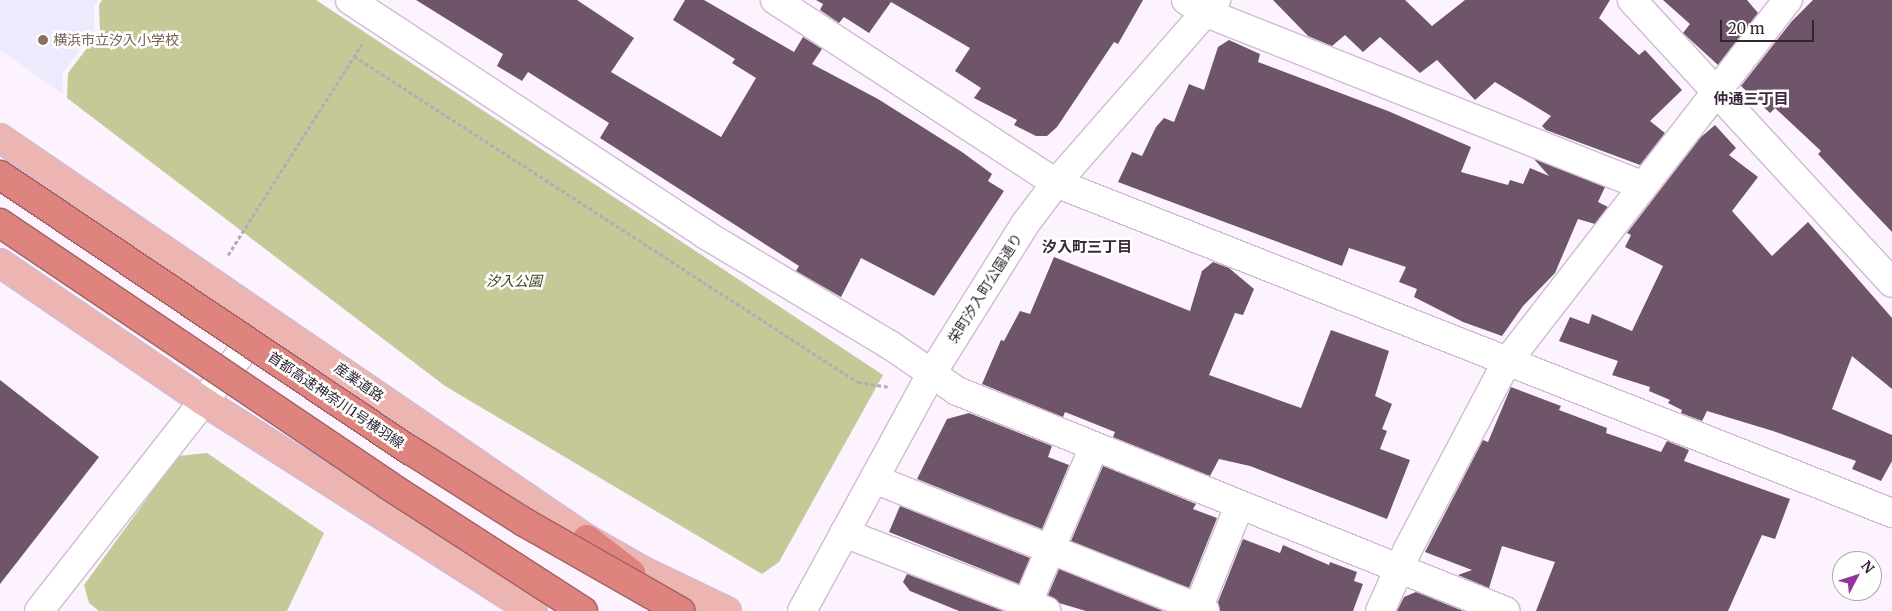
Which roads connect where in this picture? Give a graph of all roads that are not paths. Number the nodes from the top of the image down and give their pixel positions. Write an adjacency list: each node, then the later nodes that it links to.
1 (350, 0): 6 (street)
2 (775, 0): 10 (street)
3 (1632, 0): 7 (street)
4 (1788, 0): 7 (street)
5 (1202, 4): 10 (street, 栄町汐入町公園通り); 11 (street)
6 (384, 9): 17 (street)
7 (1716, 92): 11 (street); 14 (street)
8 (0, 138): 15 (main road, 産業道路)
9 (0, 175): 32 (highway, 首都高速神奈川1号横羽線, bridge)
10 (1056, 183): 16 (street); 17 (street, 栄町汐入町公園通り)
11 (1642, 185): 16 (street)
12 (0, 223): 31 (highway, bridge)
13 (0, 263): 18 (main road)
14 (1892, 283)
15 (268, 319): 18 (street); 24 (main road, 産業道路)
16 (1506, 363): 22 (street); 26 (street)
17 (932, 373): 19 (street); 20 (street, 栄町汐入町公園通り)
18 (203, 401): 29 (street); 30 (main road)
19 (1094, 447): 21 (street); 25 (street)
20 (874, 479): 23 (street, 栄町汐入町公園通り); 25 (street)
21 (1239, 506): 26 (street); 28 (street)
22 (1892, 513)
23 (844, 533): 27 (street); 34 (street, 栄町汐入町公園通り)
24 (587, 539): 32 (highway); 33 (main road, 産業道路)
25 (1051, 550): 27 (street); 28 (street)
26 (1400, 567): 35 (street); 36 (street)
27 (1033, 609)
28 (1200, 610)
29 (38, 611)
30 (533, 611)
31 (583, 611)
32 (680, 611)
33 (727, 611)
34 (802, 611)
35 (1380, 611)
36 (1505, 611)

